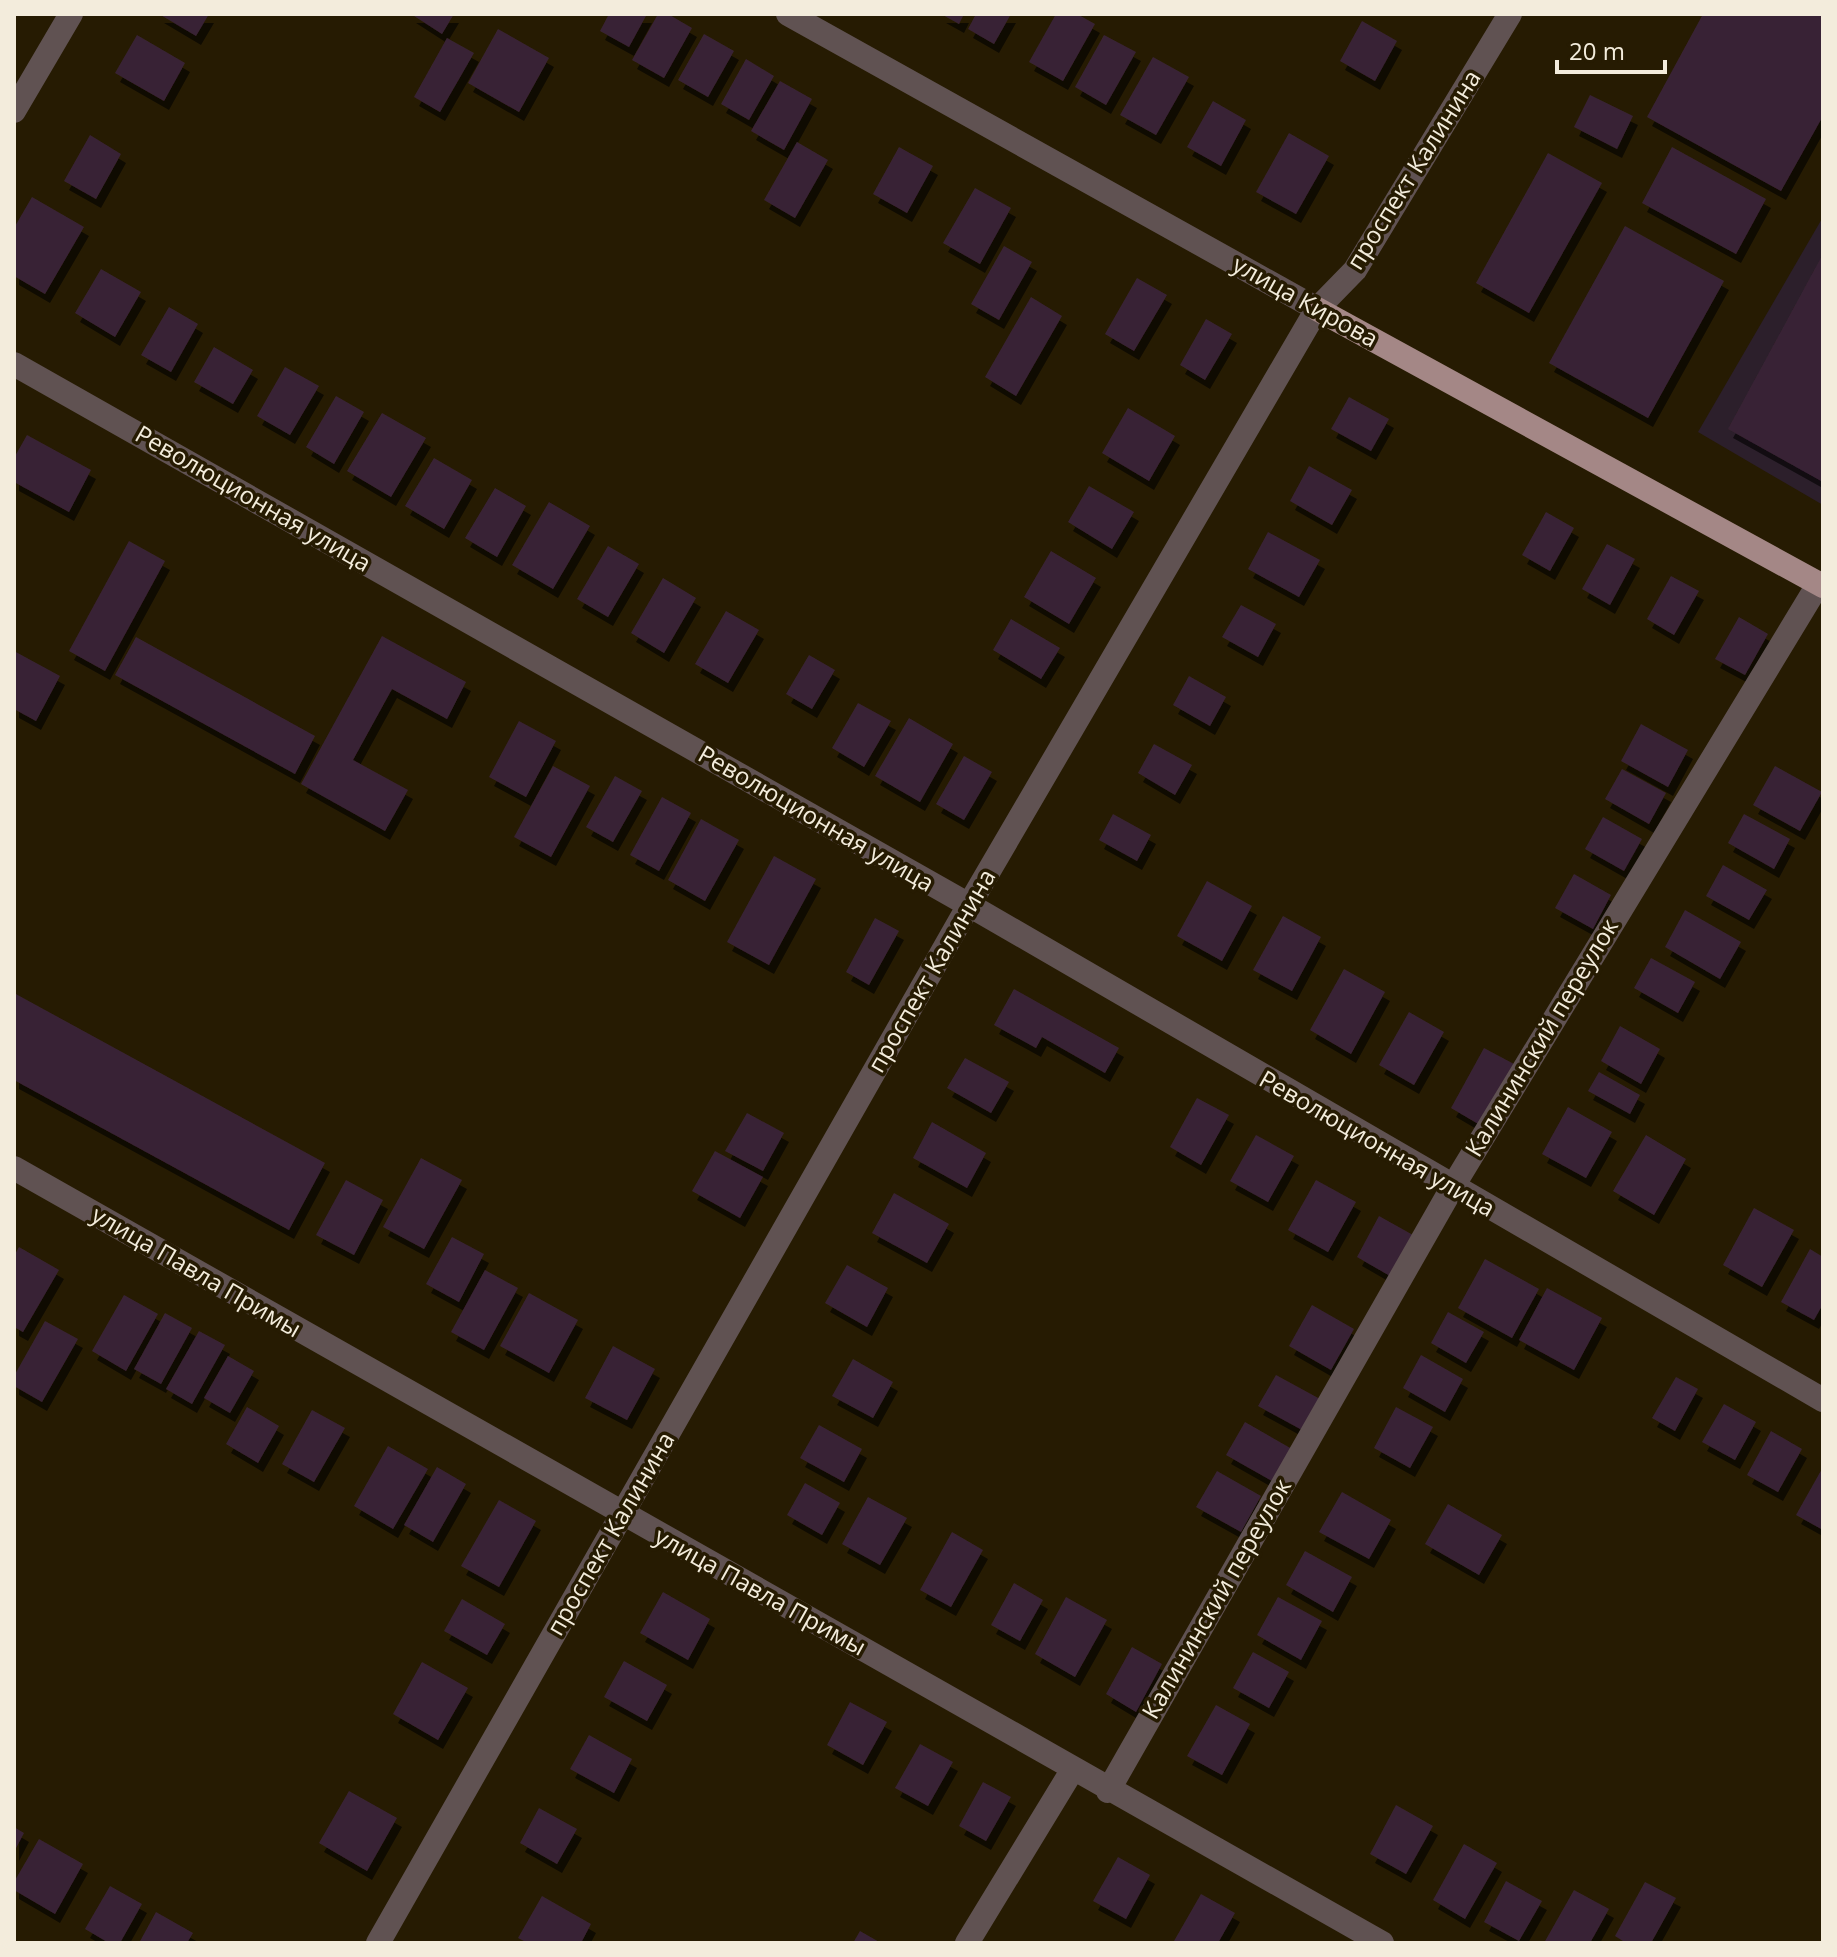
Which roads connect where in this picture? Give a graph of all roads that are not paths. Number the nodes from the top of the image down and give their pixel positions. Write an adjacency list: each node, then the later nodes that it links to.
1 (71, 14): 4 (street)
2 (788, 14): 5 (street, улица Кирова)
3 (1510, 14): 5 (street, проспект Калинина)
4 (14, 111)
5 (1317, 309): 7 (main road, улица Кирова); 8 (street, проспект Калинина)
6 (14, 364): 8 (street, Революционная улица)
7 (1821, 584): 10 (street, Калининский переулок)
8 (969, 905): 10 (street, Революционная улица); 12 (street, проспект Калинина)
9 (14, 1168): 12 (street, улица Павла Примы)
10 (1452, 1188): 11 (street, Революционная улица); 14 (street, Калининский переулок)
11 (1823, 1400)
12 (622, 1515): 13 (street, улица Павла Примы); 15 (street, проспект Калинина)
13 (1073, 1769): 14 (street, улица Павла Примы); 16 (street)
14 (1108, 1791): 17 (street, улица Павла Примы)
15 (378, 1943)
16 (967, 1943)
17 (1382, 1943)

